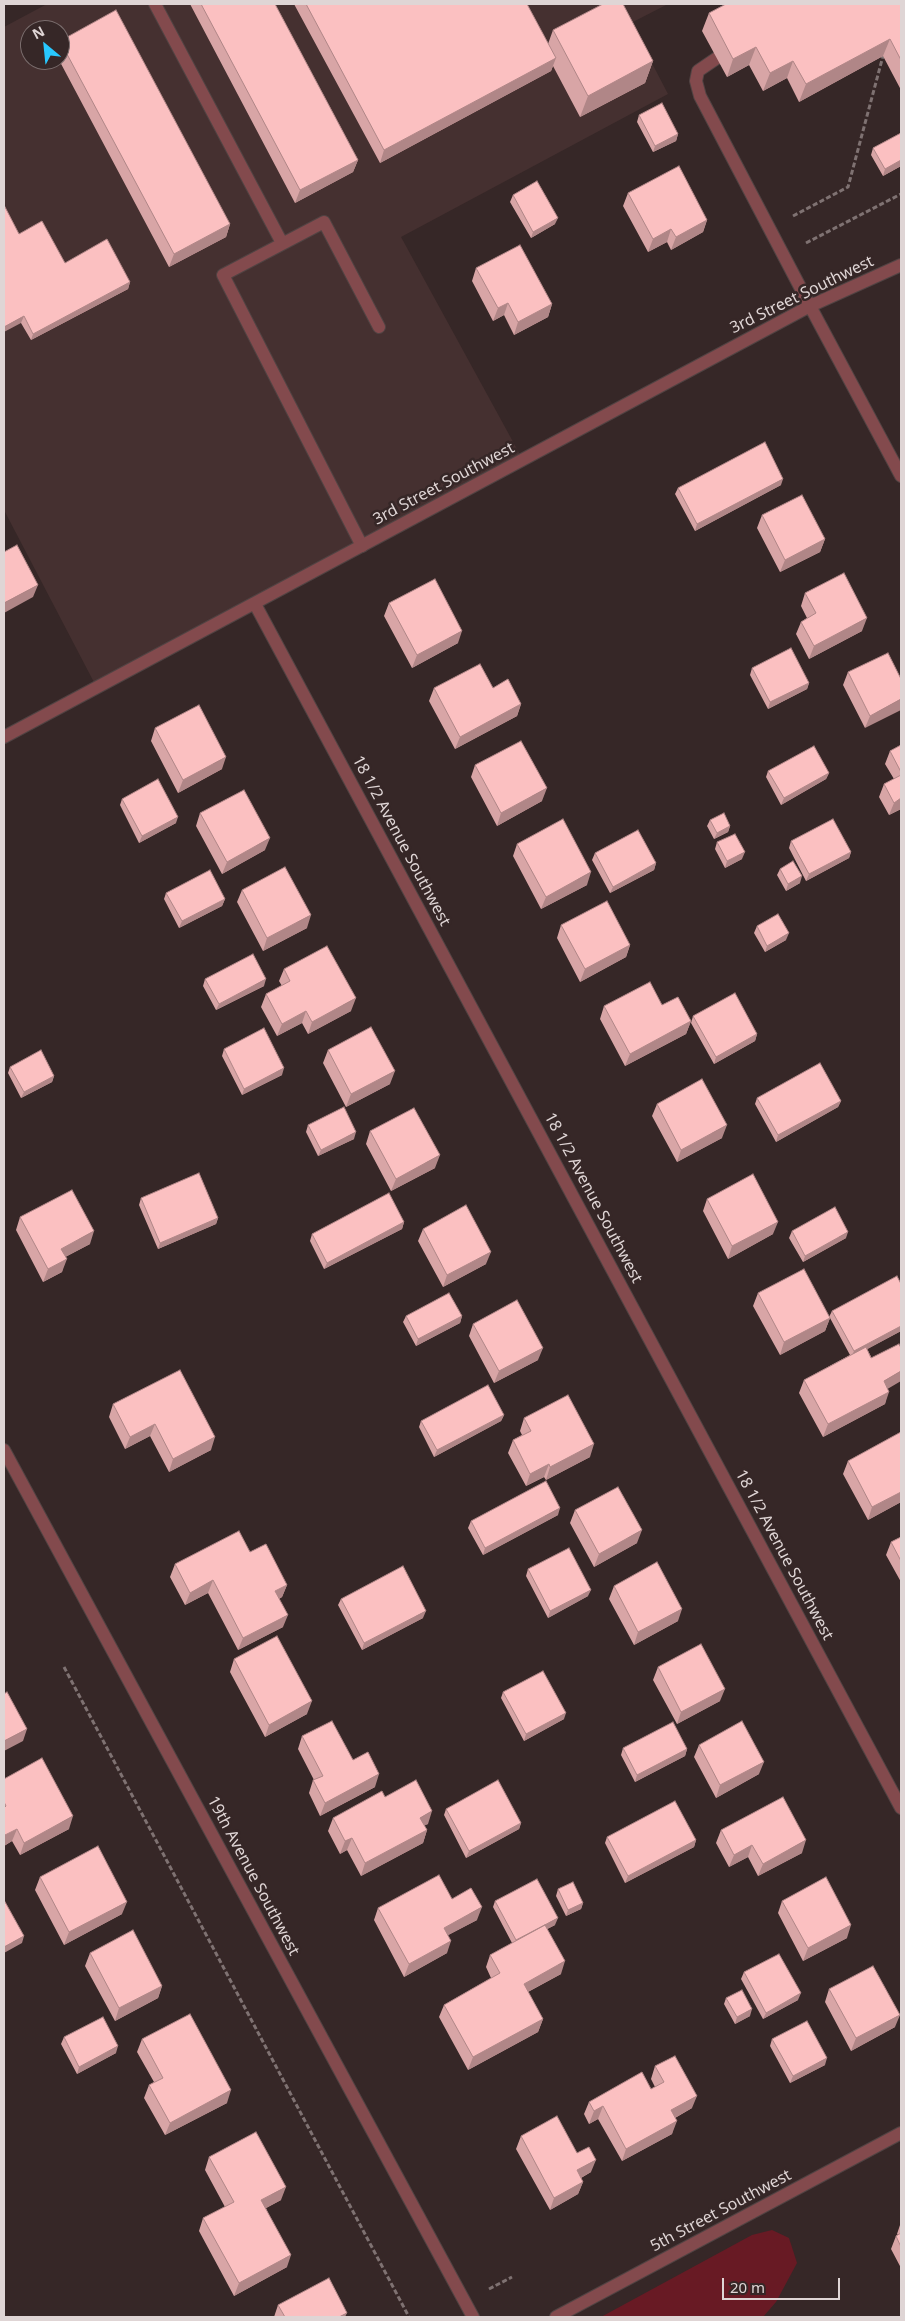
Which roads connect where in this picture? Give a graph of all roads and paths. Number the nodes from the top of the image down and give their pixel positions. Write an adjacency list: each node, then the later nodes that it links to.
1 (155, 4): 6 (street)
2 (883, 56): 5 (path)
3 (717, 58): 5 (street)
4 (901, 194): 7 (path)
5 (769, 229): 7 (street)
6 (282, 243): 10 (street); 12 (street)
7 (783, 255): 9 (street)
8 (901, 265): 9 (street, 3rd Street Southwest)
9 (810, 306): 11 (street); 12 (street, 3rd Street Southwest)
10 (379, 327)
11 (901, 476)
12 (362, 546): 13 (street, 3rd Street Southwest)
13 (255, 604): 14 (street, 3rd Street Southwest); 17 (street, 18 1/2 Avenue Southwest)
14 (4, 737)
15 (4, 1450): 20 (street, 19th Avenue Southwest)
16 (64, 1667): 19 (path)
17 (901, 1808)
18 (901, 2133): 21 (street, 5th Street Southwest)
19 (409, 2317)
20 (473, 2317)
21 (556, 2317)

